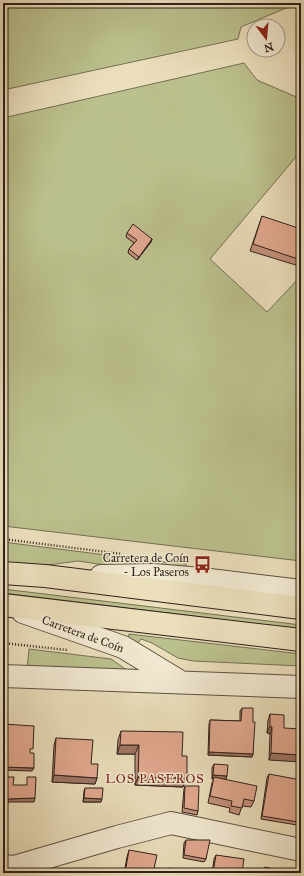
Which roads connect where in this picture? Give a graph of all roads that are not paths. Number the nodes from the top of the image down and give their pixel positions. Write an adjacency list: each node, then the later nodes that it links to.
1 (3, 573): 2 (main road)
2 (45, 576): 3 (street); 5 (main road)
3 (301, 591)
4 (3, 605): 6 (main road); 8 (street, Carretera de Coín)
5 (301, 608)
6 (301, 640)
7 (3, 676): 8 (street, Carretera de Coín)
8 (181, 682): 9 (street, Carretera de Coín)
9 (301, 687)
10 (301, 850): 11 (street)
11 (3, 866)

